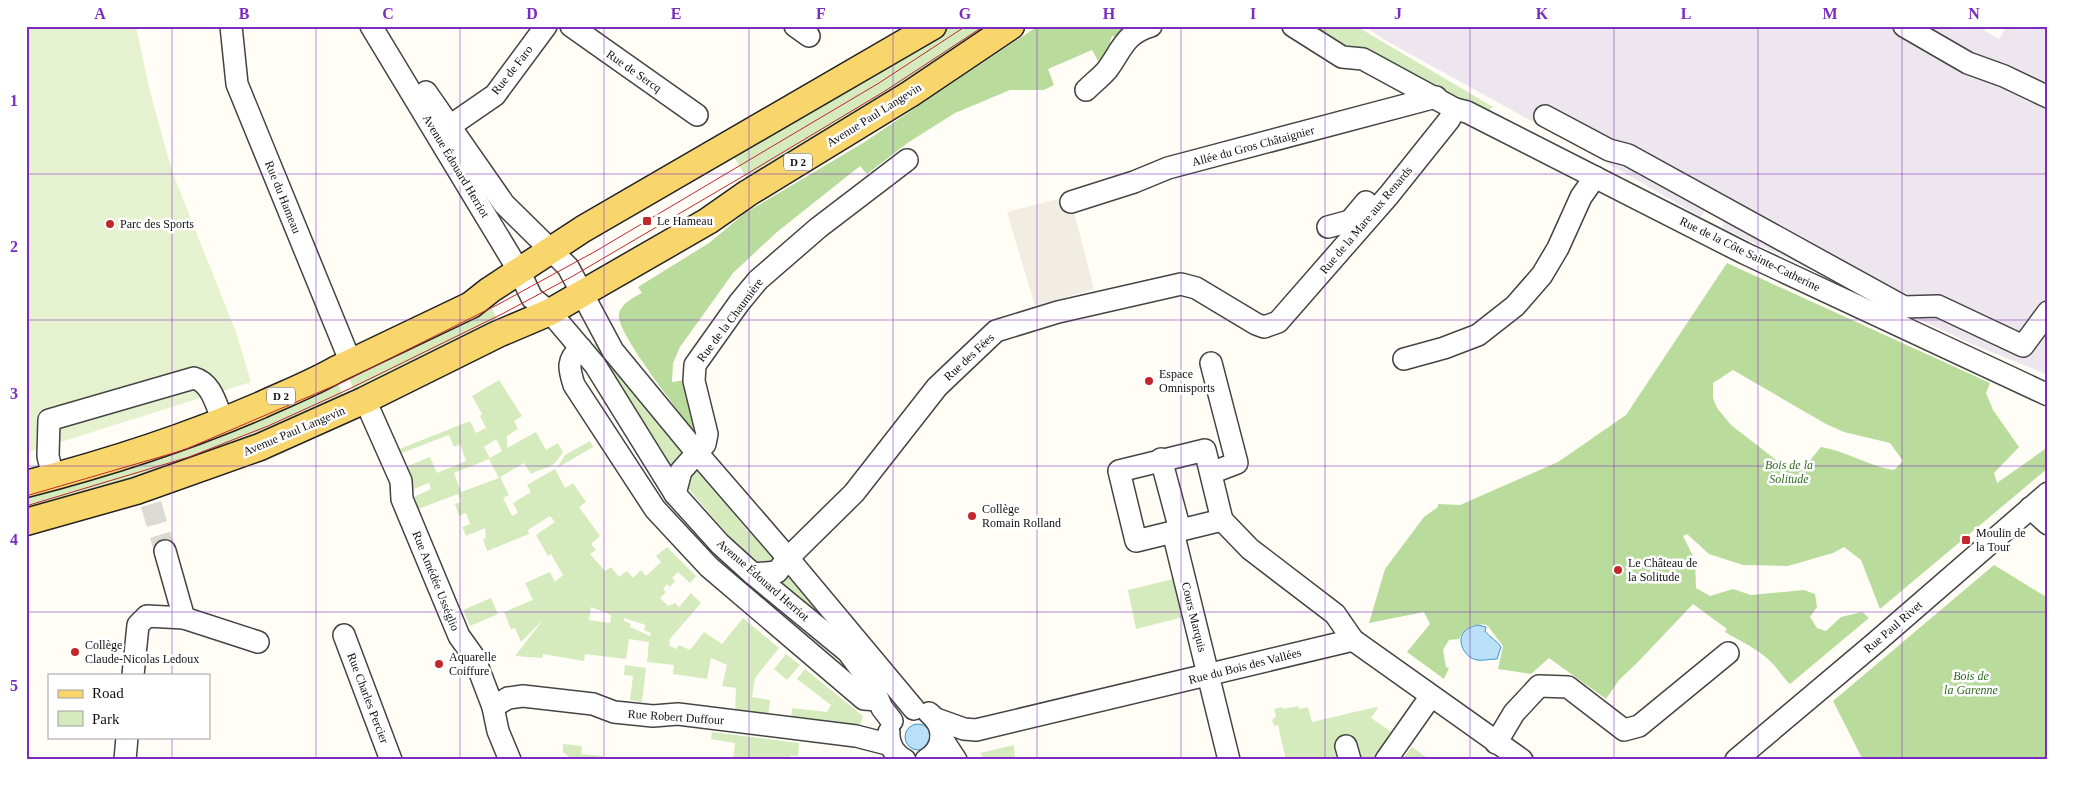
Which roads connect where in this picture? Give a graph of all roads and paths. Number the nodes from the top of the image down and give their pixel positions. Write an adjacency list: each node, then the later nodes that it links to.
1 (232, 26): 32 (street, Rue du Hameau)
2 (371, 26): 11 (street, Avenue Édouard Herriot)
3 (379, 26): 18 (street, Avenue Édouard Herriot)
4 (546, 26): 18 (street, Rue de Faro)
5 (572, 26): 16 (street, Rue de Sercq)
6 (933, 26): 24 (main road, D 2)
7 (1011, 26): 26 (main road, Avenue Paul Langevin / D 2)
8 (1151, 26): 12 (street)
9 (1293, 26): 13 (street, Rue de la Côte Sainte-Catherine)
10 (1904, 26): 14 (street)
11 (392, 61): 18 (street, Avenue Édouard Herriot); 25 (street, Avenue Édouard Herriot)
12 (1086, 90)
13 (1436, 97): 15 (street, Rue de la Côte Sainte-Catherine); 22 (street, Allée du Gros Châtaignier)
14 (2048, 98)
15 (1461, 111): 20 (street, Rue de la Côte Sainte-Catherine); 21 (street, Rue de la Mare aux Renards)
16 (697, 115)
17 (1545, 116): 28 (street)
18 (450, 126): 24 (street, Avenue Édouard Herriot)
19 (907, 160): 37 (street, Rue de la Chaumière)
20 (1595, 177): 31 (street); 34 (street, Rue de la Côte Sainte-Catherine)
21 (1388, 195): 23 (street); 29 (street, Rue de la Mare aux Renards)
22 (1071, 202)
23 (1328, 227)
24 (551, 252): 25 (main road, D 2); 26 (street)
25 (519, 271): 27 (street); 32 (main road, D 2)
26 (582, 294): 27 (main road, Avenue Paul Langevin / D 2); 37 (street, Avenue Édouard Herriot)
27 (550, 312): 30 (street, Avenue Édouard Herriot); 35 (main road, Avenue Paul Langevin / D 2)
28 (2048, 312)
29 (1272, 325): 50 (street, Rue des Fées)
30 (581, 348): 43 (street, Avenue Édouard Herriot); 60 (street)
31 (1404, 359)
32 (352, 362): 36 (main road, D 2)
33 (1211, 363): 39 (street)
34 (2048, 395)
35 (365, 400): 46 (main road, Avenue Paul Langevin / D 2); 61 (street, Rue Amédée Usséglio)
36 (223, 421): 40 (main road, D 2); 40 (street)
37 (698, 454): 43 (street); 50 (street, Avenue Édouard Herriot)
38 (1161, 459): 39 (street); 48 (street, Cours Marquis); 48 (street)
39 (1211, 473): 45 (street)
40 (53, 477): 41 (main road, D 2)
41 (26, 484)
42 (2048, 493): 44 (street, Rue Paul Rivet)
43 (675, 494): 51 (street, Avenue Édouard Herriot)
44 (2030, 508): 47 (street); 76 (street, Rue Paul Rivet)
45 (1222, 520): 48 (street); 54 (street)
46 (26, 522)
47 (2048, 524)
48 (1176, 531): 58 (street, Cours Marquis)
49 (165, 552): 52 (street)
50 (788, 558): 51 (street, Rue des Fées); 62 (street, Avenue Édouard Herriot)
51 (753, 574): 60 (street, Avenue Édouard Herriot)
52 (184, 618): 55 (street); 57 (street)
53 (344, 635): 69 (street, Rue Charles Percier)
54 (1353, 640): 58 (street, Rue du Bois des Vallées); 59 (street)
55 (258, 642)
56 (1728, 653): 66 (street)
57 (133, 674)
58 (1208, 676): 64 (street, Rue du Bois des Vallées); 73 (street, Cours Marquis)
59 (1431, 696): 66 (street); 74 (street)
60 (878, 700): 63 (street, Avenue Édouard Herriot)
61 (493, 707): 67 (street, Rue Robert Duffour); 70 (street, Rue Amédée Usséglio)
62 (914, 709): 63 (street); 64 (street, Rue du Bois des Vallées)
63 (892, 722): 67 (street)
64 (939, 728): 71 (street); 72 (street)
65 (127, 738): 68 (street)
66 (1496, 743): 75 (street)
67 (897, 755)
68 (125, 760)
69 (391, 760)
70 (510, 760)
71 (926, 760)
72 (956, 760)
73 (1229, 760)
74 (1386, 760)
75 (1522, 760)
76 (1736, 760)

